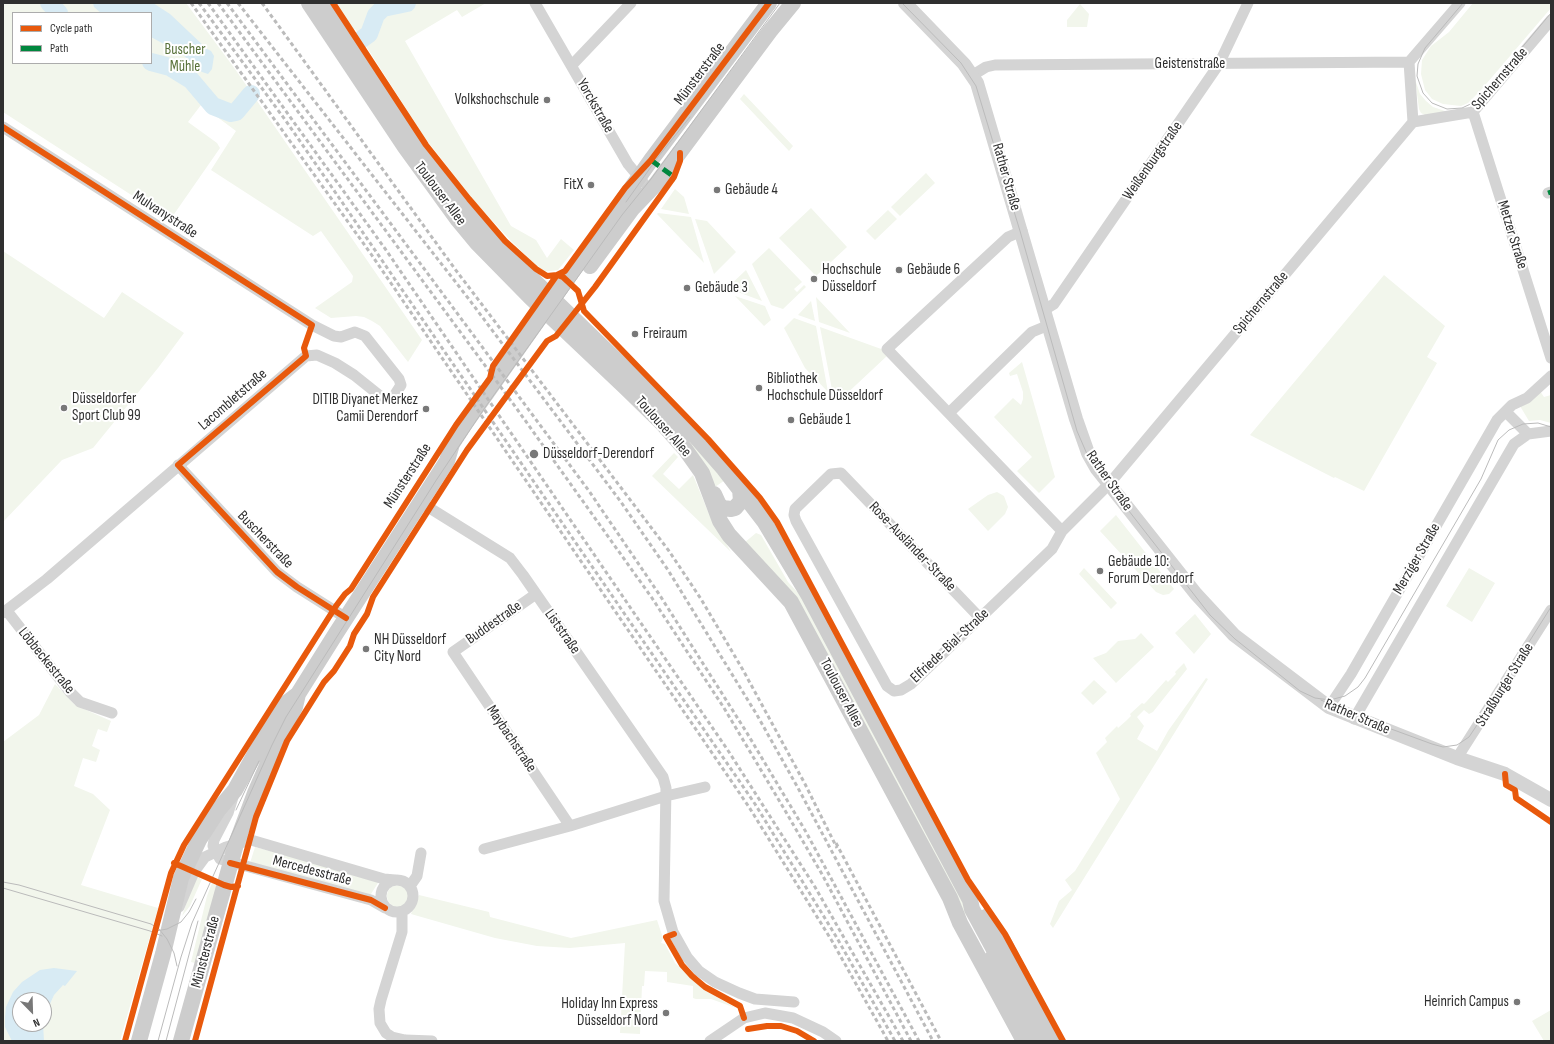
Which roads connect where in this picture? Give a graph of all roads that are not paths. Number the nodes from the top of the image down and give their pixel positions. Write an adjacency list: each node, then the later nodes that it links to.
1 (309, 3): 22 (main road, Toulouser Allee)
2 (324, 3): 22 (main road, Toulouser Allee)
3 (535, 3): 13 (street, Yorckstraße)
4 (631, 3): 13 (street)
5 (769, 3): 18 (main road, Münsterstraße)
6 (793, 3): 19 (main road, Münsterstraße)
7 (905, 3): 14 (street, Rather Straße)
8 (1248, 3): 12 (street, Weißenburgstraße)
9 (1460, 3): 11 (street)
10 (1551, 20): 15 (street, Spichernstraße)
11 (1409, 62): 12 (street, Geistenstraße); 16 (street)
12 (1219, 64): 14 (street, Geistenstraße); 21 (street, Weißenburgstraße)
13 (572, 65): 18 (street, Yorckstraße)
14 (973, 75): 20 (street, Rather Straße)
15 (1473, 112): 16 (street, Spichernstraße); 24 (street, Metzer Straße)
16 (1413, 122): 34 (street, Spichernstraße)
17 (3, 127): 26 (street, Mulvanystraße)
18 (640, 178): 19 (street); 22 (main road, Münsterstraße)
19 (632, 210): 22 (main road, Münsterstraße)
20 (1022, 231): 21 (street, Rather Straße); 28 (street)
21 (1044, 310): 23 (street, Rather Straße)
22 (550, 313): 33 (main road, Toulouser Allee); 35 (main road, Toulouser Allee); 36 (main road, Münsterstraße)
23 (1049, 325): 28 (street); 34 (street, Rather Straße)
24 (1551, 358)
25 (1551, 376): 27 (street, Merziger Straße)
26 (386, 399): 31 (street, Lacombletstraße)
27 (1506, 412): 30 (street); 45 (street, Merziger Straße)
28 (949, 413): 37 (street)
29 (1551, 431): 30 (street)
30 (1528, 434): 47 (street, Merziger Straße)
31 (178, 465): 40 (street, Lacombletstraße); 41 (street, Buscherstraße)
32 (844, 475): 42 (street, Rose-Ausländer-Straße); 42 (street, Elfriede-Bial-Straße)
33 (706, 482): 35 (main road); 61 (main road, Toulouser Allee)
34 (1109, 484): 37 (street, Elfriede-Bial-Straße); 45 (street, Rather Straße)
35 (740, 489): 62 (main road, Toulouser Allee)
36 (420, 502): 38 (street, Liststraße); 41 (main road, Münsterstraße)
37 (1062, 531): 42 (street, Elfriede-Bial-Straße)
38 (536, 594): 43 (street, Buddestraße); 51 (street, Liststraße)
39 (1551, 610): 48 (street, Straßburger Straße)
40 (5, 612): 46 (street, Löbbeckestraße)
41 (346, 618): 44 (main road, Münsterstraße)
42 (980, 618)
43 (453, 652): 53 (street, Maybachstraße)
44 (298, 694): 50 (main road, Münsterstraße); 54 (main road, Münsterstraße)
45 (1329, 707): 47 (street, Rather Straße)
46 (112, 714)
47 (1354, 719): 48 (street, Rather Straße)
48 (1457, 758): 52 (street, Rather Straße)
49 (705, 786): 51 (street)
50 (235, 790): 56 (street, Münsterstraße); 65 (main road, Münsterstraße)
51 (666, 796): 53 (street); 67 (street, Liststraße)
52 (1551, 800)
53 (570, 826): 55 (street)
54 (243, 842): 56 (street, Münsterstraße); 58 (main road, Münsterstraße); 59 (street, Mercedesstraße)
55 (484, 849)
56 (215, 852): 58 (street); 65 (street, Münsterstraße)
57 (421, 853): 60 (street)
58 (230, 863): 63 (street, Mercedesstraße); 69 (main road, Münsterstraße)
59 (395, 880): 60 (street, Mercedesstraße); 63 (street)
60 (410, 886): 64 (street)
61 (950, 898): 66 (main road); 73 (main road)
62 (970, 900): 66 (main road); 75 (main road)
63 (385, 908): 64 (street, Mercedesstraße)
64 (402, 912): 70 (street)
65 (173, 916): 68 (main road, Münsterstraße)
66 (999, 966): 74 (main road)
67 (794, 1002)
68 (138, 1041)
69 (181, 1041)
70 (432, 1041)
71 (710, 1041): 72 (street)
72 (836, 1041)
73 (1024, 1041)
74 (1040, 1041)
75 (1056, 1041)

